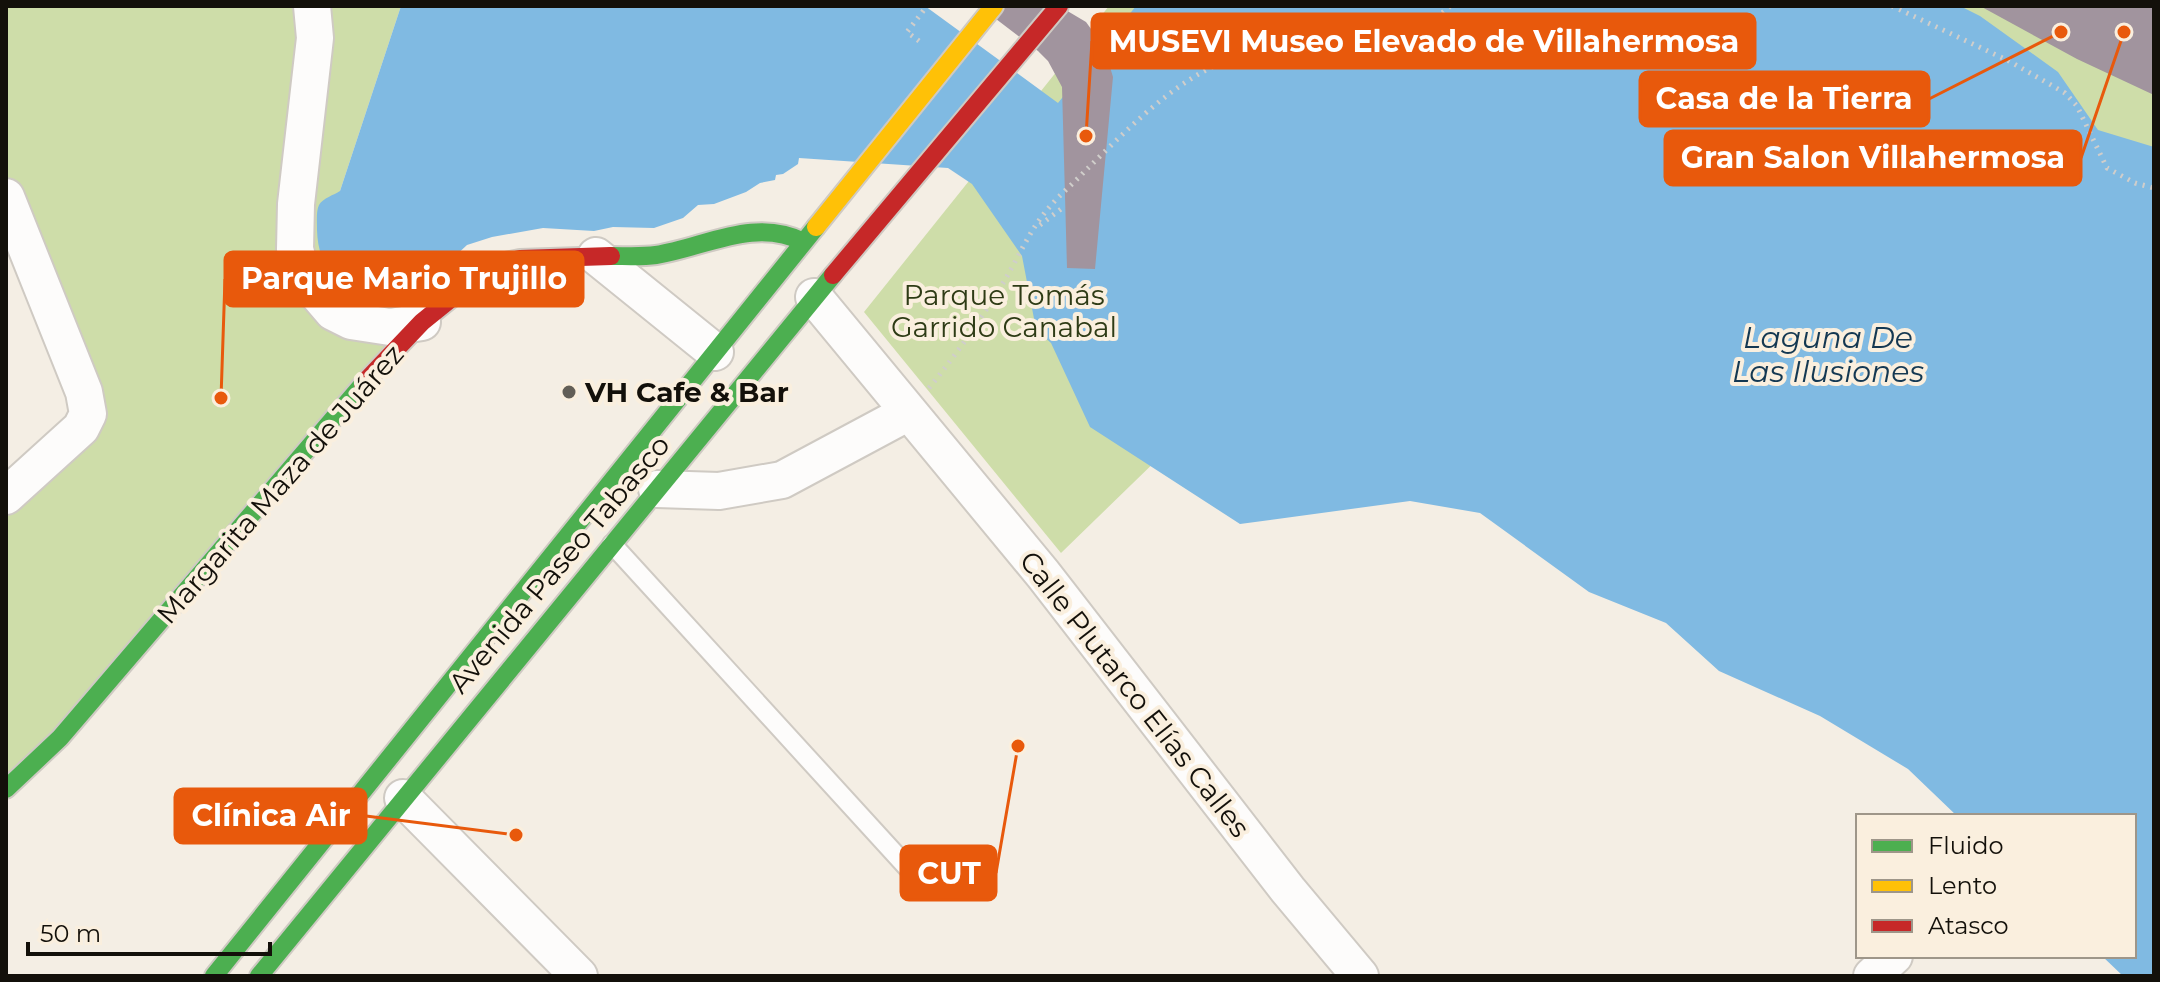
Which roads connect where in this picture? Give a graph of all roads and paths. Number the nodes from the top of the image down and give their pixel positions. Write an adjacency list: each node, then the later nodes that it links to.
1 (312, 6): 13 (street)
2 (994, 6): 10 (main road, Avenida Paseo Tabasco)
3 (1059, 6): 12 (main road, Avenida Paseo Tabasco)
4 (1450, 6): 9 (path)
5 (1892, 6): 6 (path)
6 (2154, 188)
7 (6, 197): 17 (street)
8 (1065, 206): 9 (path)
9 (1036, 228): 15 (path)
10 (804, 242): 11 (main road, Margarita Maza de Juárez); 14 (main road, Avenida Paseo Tabasco)
11 (596, 256): 13 (main road, Margarita Maza de Juárez); 14 (street)
12 (814, 297): 15 (street, Calle Plutarco Elías Calles); 16 (main road, Avenida Paseo Tabasco)
13 (422, 322): 19 (main road, Margarita Maza de Juárez)
14 (715, 352): 23 (main road, Avenida Paseo Tabasco)
15 (909, 412): 16 (street); 26 (street, Calle Plutarco Elías Calles)
16 (657, 489): 18 (main road, Avenida Paseo Tabasco)
17 (6, 496)
18 (612, 544): 20 (main road, Avenida Paseo Tabasco); 21 (lane)
19 (6, 789)
20 (403, 798): 24 (main road, Avenida Paseo Tabasco); 25 (street)
21 (917, 878)
22 (1892, 958): 27 (street)
23 (214, 976)
24 (259, 976)
25 (579, 976)
26 (1360, 976)
27 (1872, 976)

